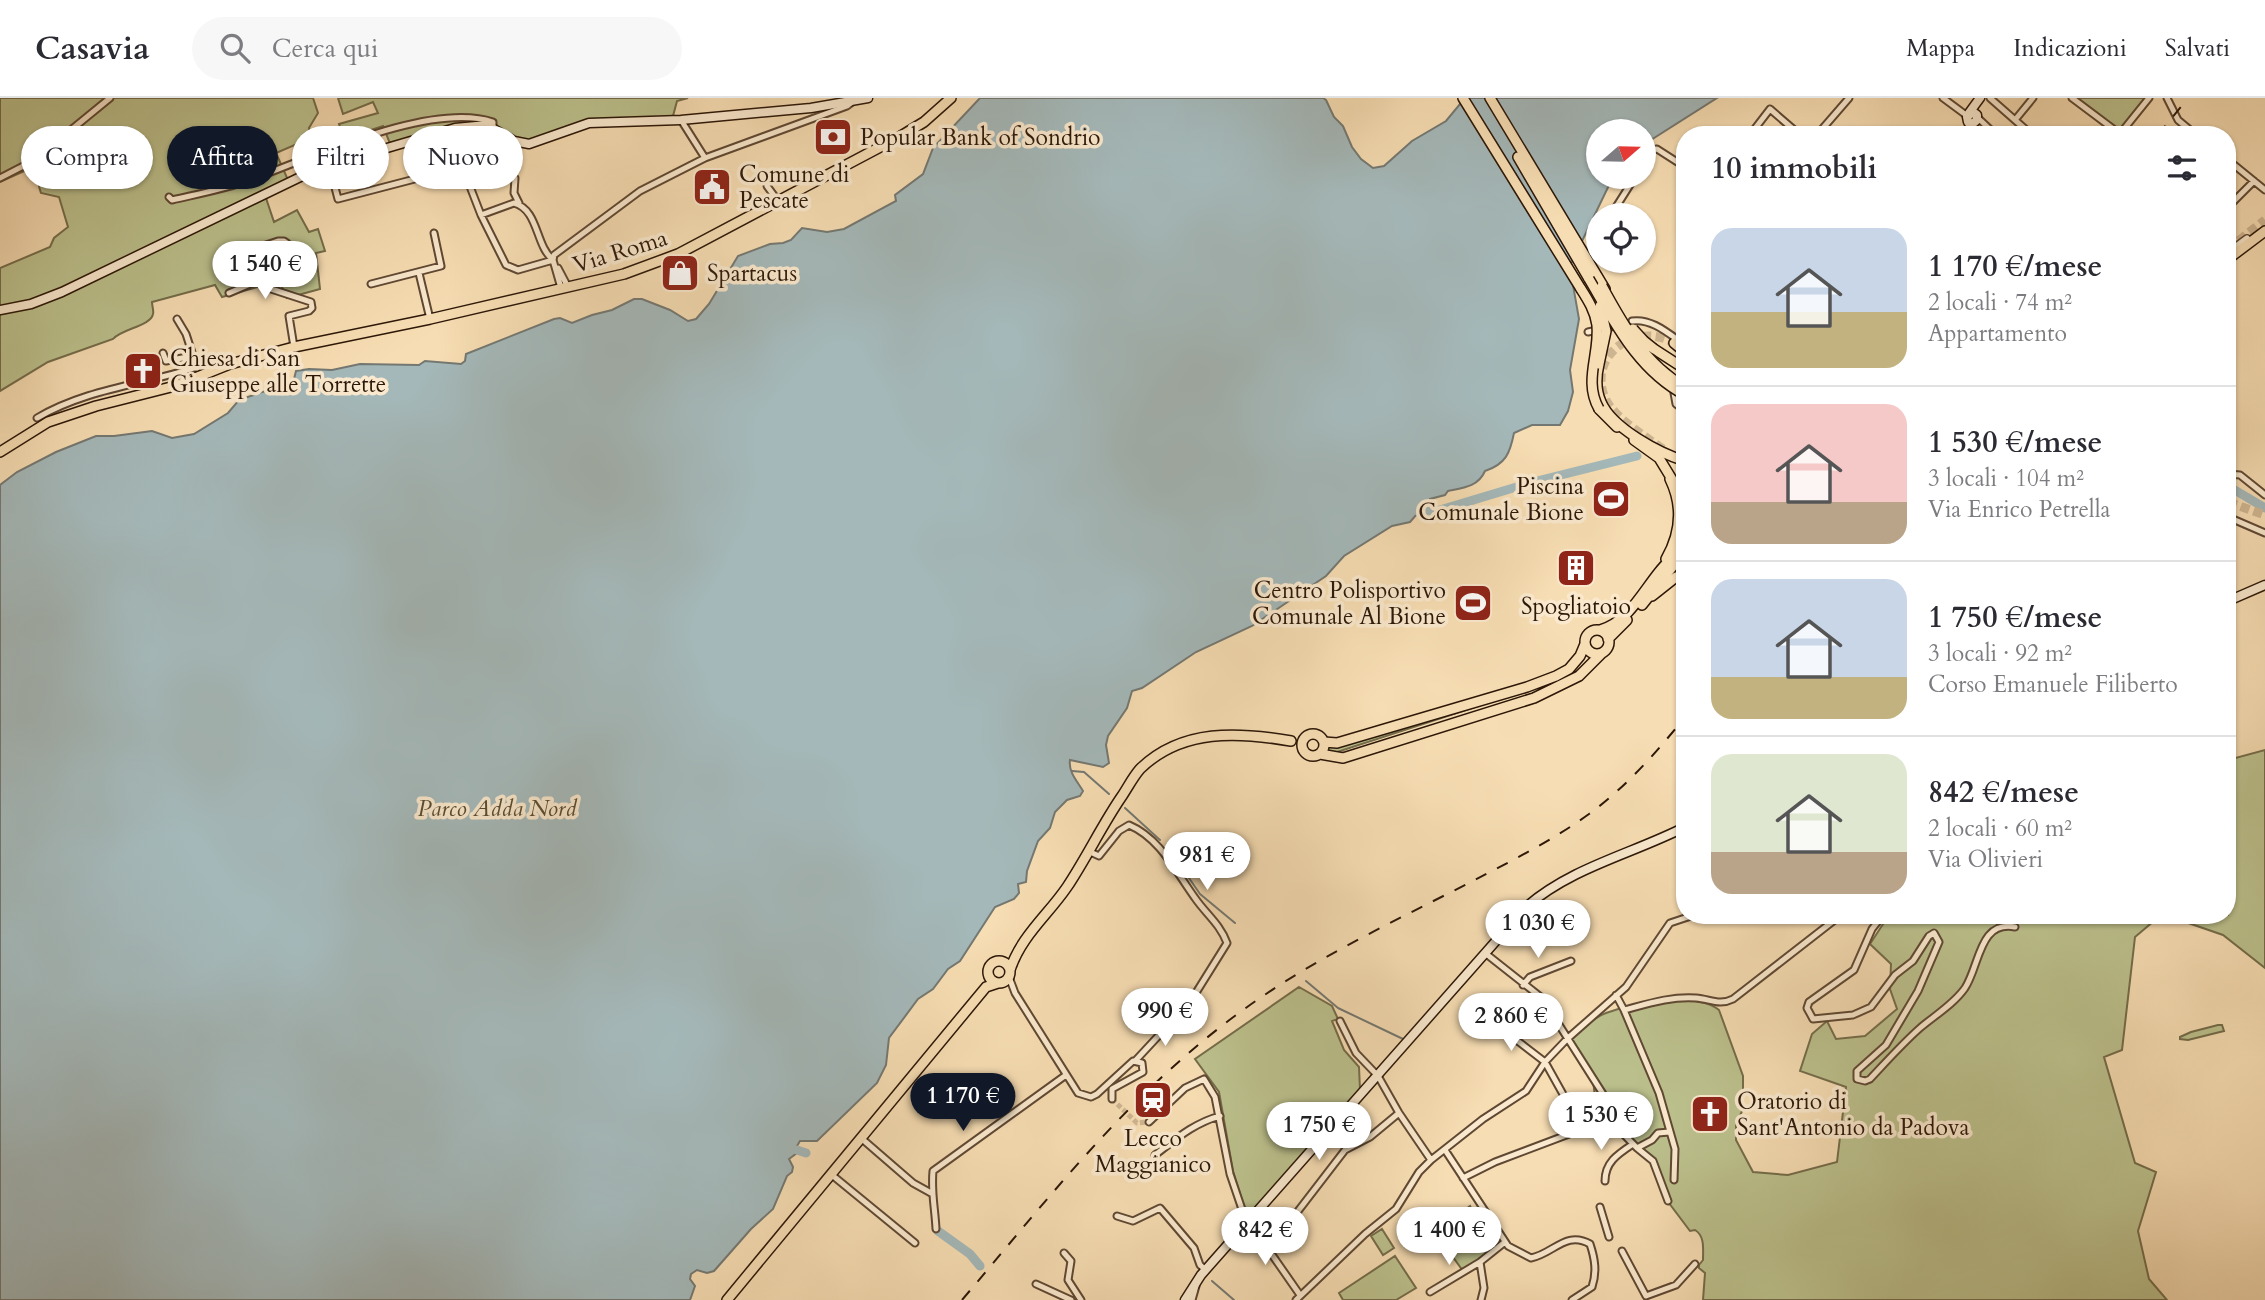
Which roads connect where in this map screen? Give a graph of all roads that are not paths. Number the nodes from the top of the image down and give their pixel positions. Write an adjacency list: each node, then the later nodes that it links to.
1 (110, 98): 37 (street)
2 (868, 98): 14 (main road)
3 (951, 98): 47 (main road, Via Roma)
4 (1463, 98): 84 (main road, bridge)
5 (1484, 98): 15 (main road)
6 (1849, 98): 24 (street)
7 (1944, 98): 16 (street)
8 (1990, 98): 18 (street)
9 (2033, 98): 18 (street)
10 (2072, 98): 28 (street)
11 (2149, 98): 29 (street)
12 (2167, 98): 30 (street)
13 (1980, 99): 16 (main road)
14 (853, 100): 17 (main road); 34 (street)
15 (1490, 103): 58 (main road); 60 (main road)
16 (1973, 119): 25 (main road); 26 (street)
17 (681, 120): 32 (main road); 34 (street)
18 (2015, 120): 27 (street)
19 (403, 126): 45 (street)
20 (404, 126): 21 (street)
21 (493, 126)
22 (1757, 126): 23 (street)
23 (1790, 126)
24 (1825, 126)
25 (1969, 126)
26 (1984, 126)
27 (2022, 126)
28 (2109, 126)
29 (2126, 126)
30 (2185, 126)
31 (403, 143): 63 (main road)
32 (523, 143)
33 (1656, 149): 35 (street)
34 (705, 158): 55 (street)
35 (1676, 161)
36 (2236, 166): 38 (street)
37 (0, 178)
38 (2254, 181): 44 (street); 46 (street)
39 (767, 186): 47 (street)
40 (335, 189): 41 (street)
41 (376, 189)
42 (471, 189): 49 (street)
43 (514, 189): 48 (street)
44 (2265, 190)
45 (169, 197)
46 (2236, 199)
47 (778, 201): 61 (main road, Via Roma)
48 (519, 204): 49 (street); 55 (street)
49 (481, 215): 55 (street)
50 (2265, 230): 52 (street); 54 (main road)
51 (434, 233): 56 (street)
52 (2236, 248)
53 (239, 254): 57 (street)
54 (2236, 254)
55 (553, 261): 61 (street)
56 (419, 273): 59 (street); 65 (street)
57 (261, 279): 62 (street); 70 (street)
58 (1589, 279): 78 (main road, bridge); 84 (main road, bridge)
59 (370, 284)
60 (1602, 286): 74 (main road, bridge); 77 (main road, bridge)
61 (564, 288): 65 (main road, Via Roma)
62 (229, 293)
63 (0, 310)
64 (177, 319): 72 (street)
65 (430, 319): 70 (main road, Via Roma)
66 (1632, 321): 69 (street)
67 (1611, 327): 68 (street)
68 (1588, 332)
69 (1676, 339)
70 (294, 347): 80 (main road, Via Roma)
71 (163, 353): 72 (street)
72 (193, 356): 75 (street)
73 (212, 362): 75 (street)
74 (1676, 363)
75 (197, 368): 76 (street)
76 (158, 378): 79 (street); 80 (street)
77 (1676, 381)
78 (1676, 389)
79 (107, 390): 82 (street); 85 (street)
80 (161, 390): 82 (main road, Via Roma)
81 (1674, 393): 83 (street)
82 (109, 403): 86 (main road, Via Roma)
83 (1676, 404)
84 (1601, 408): 87 (main road); 89 (main road)
85 (37, 418)
86 (3, 450)
87 (1676, 457)
88 (2236, 475): 92 (street)
89 (1670, 477): 90 (main road); 91 (main road)
90 (1676, 483)
91 (1676, 491)
92 (2265, 495)
93 (2236, 520): 95 (street)
94 (1676, 533): 98 (main road)
95 (2265, 533)
96 (1676, 553): 98 (main road)
97 (1676, 562): 102 (main road)
98 (1661, 570): 103 (main road)
99 (1676, 582): 102 (main road)
100 (2265, 585): 101 (main road)
101 (2236, 598)
102 (1642, 605): 104 (main road)
103 (1600, 630): 104 (main road); 105 (main road)
104 (1608, 639): 106 (main road)
105 (1585, 644): 106 (main road); 109 (main road)
106 (1602, 653): 111 (main road)
107 (1308, 736): 108 (main road); 109 (main road); 110 (main road)
108 (1291, 741): 110 (main road); 113 (main road)
109 (1324, 741): 111 (main road)
110 (1304, 750): 111 (main road)
111 (1320, 754)
112 (1676, 831): 119 (main road)
113 (1088, 851): 118 (main road); 131 (street)
114 (1676, 921): 126 (street)
115 (1829, 924): 127 (street)
116 (1876, 924): 117 (street)
117 (2015, 927)
118 (1016, 951): 120 (main road); 123 (main road)
119 (1485, 953): 124 (street); 134 (main road)
120 (999, 961): 122 (main road); 123 (main road)
121 (1571, 961): 124 (street)
122 (988, 974): 123 (main road); 125 (main road)
123 (1005, 978): 125 (main road); 133 (street)
124 (1523, 985): 130 (street)
125 (986, 987): 142 (main road)
126 (1616, 995): 127 (street); 130 (street)
127 (1624, 1010): 141 (street)
128 (1340, 1021): 134 (street)
129 (1493, 1022): 132 (street)
130 (1567, 1039): 132 (street); 135 (street)
131 (1136, 1060): 133 (street); 136 (street)
132 (1545, 1062): 139 (street); 144 (street)
133 (1066, 1075): 151 (street)
134 (1378, 1076): 137 (street); 155 (main road)
135 (1603, 1094)
136 (1112, 1099)
137 (1399, 1113): 146 (street); 155 (street)
138 (1220, 1116): 140 (street); 145 (street); 155 (street)
139 (1609, 1119): 143 (street); 148 (street)
140 (1149, 1122)
141 (1669, 1132): 143 (street); 149 (street)
142 (862, 1138): 147 (main road); 151 (street)
143 (1635, 1146): 150 (street); 152 (street)
144 (1445, 1150): 146 (street); 148 (street)
145 (1155, 1155)
146 (1431, 1160): 170 (street)
147 (832, 1175): 159 (street); 171 (main road)
148 (1463, 1178): 158 (street)
149 (1674, 1180)
150 (1605, 1181)
151 (930, 1193): 156 (street)
152 (1668, 1201)
153 (1600, 1207): 157 (street)
154 (1117, 1216): 164 (street)
155 (1247, 1224): 164 (main road); 170 (street)
156 (936, 1229)
157 (1609, 1237)
158 (1506, 1242): 162 (street); 176 (street)
159 (915, 1243)
160 (1622, 1251): 168 (street)
161 (1064, 1253): 169 (street)
162 (1480, 1262): 167 (street); 175 (street)
163 (1695, 1264): 168 (street)
164 (1206, 1270): 165 (main road)
165 (1196, 1282): 173 (main road); 174 (street)
166 (1036, 1284): 172 (street)
167 (1430, 1292)
168 (1646, 1296): 177 (street)
169 (1079, 1298): 172 (street)
170 (1298, 1298)
171 (727, 1300)
172 (1071, 1300)
173 (1185, 1300)
174 (1192, 1300)
175 (1481, 1300)
176 (1572, 1300)
177 (1639, 1300)

